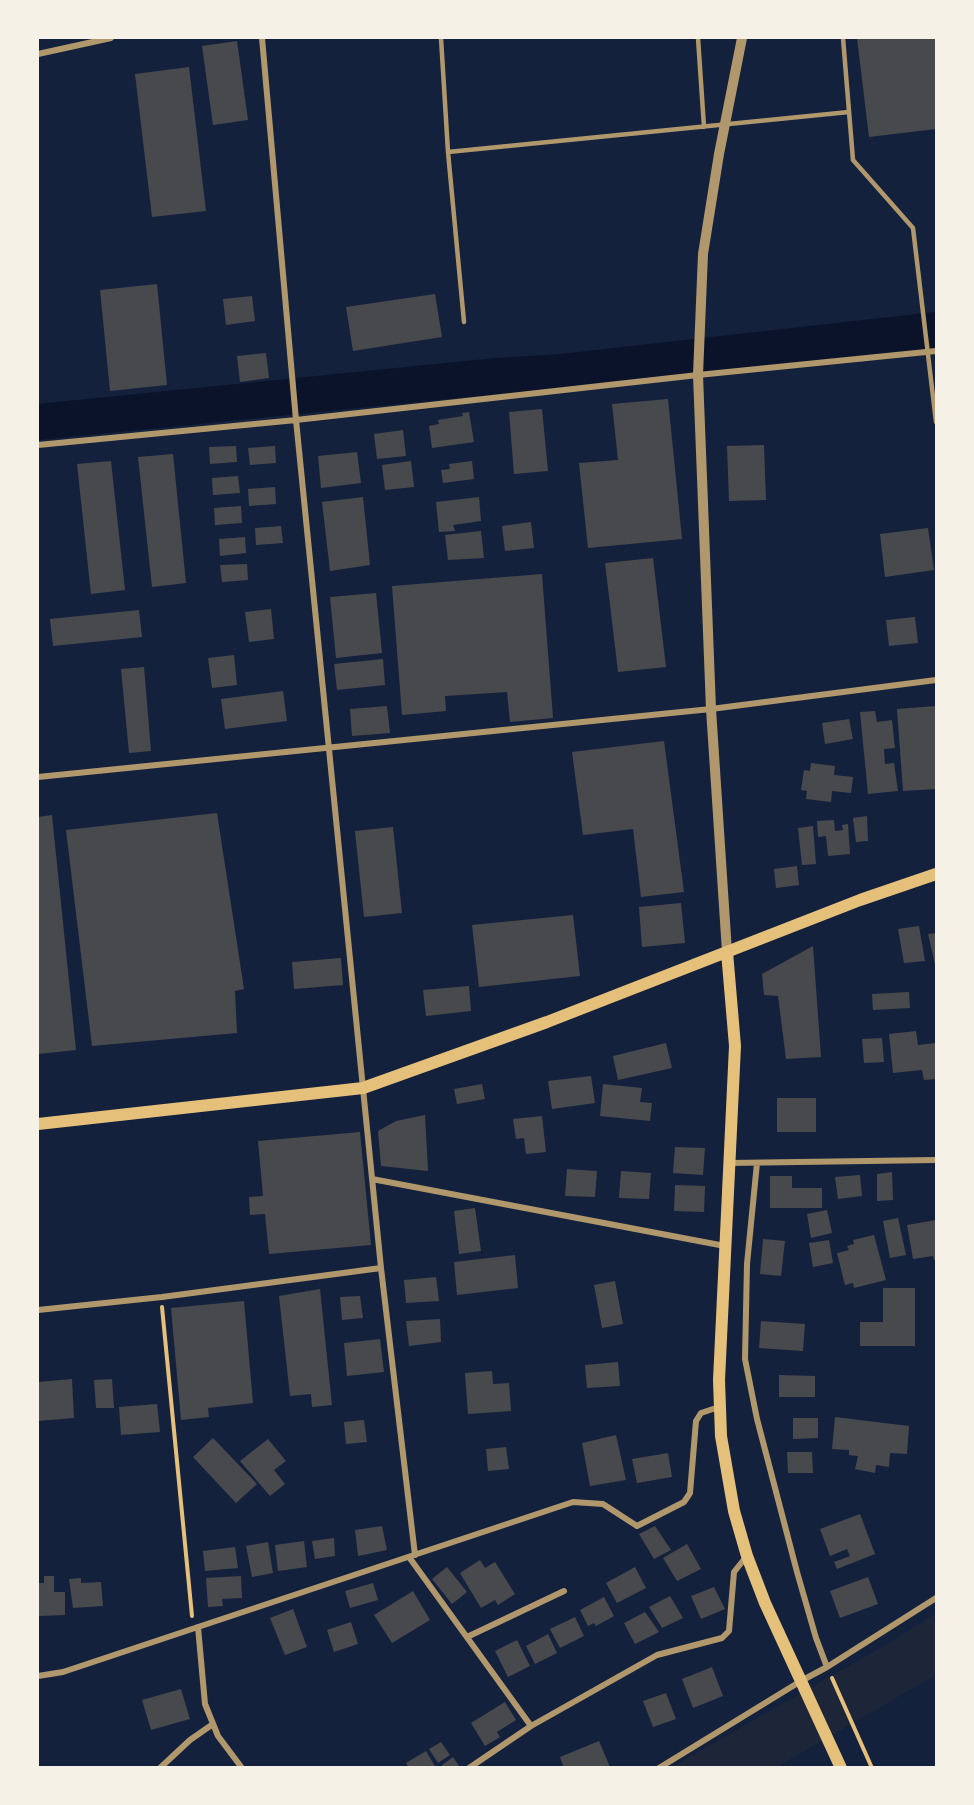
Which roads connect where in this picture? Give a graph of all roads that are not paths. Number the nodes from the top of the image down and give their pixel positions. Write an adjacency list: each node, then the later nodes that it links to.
1 (111, 38): 7 (street)
2 (262, 38): 14 (street)
3 (441, 38): 10 (lane)
4 (698, 38): 9 (lane)
5 (742, 38): 13 (street)
6 (843, 38): 8 (lane)
7 (38, 54)
8 (849, 112): 9 (lane); 12 (lane)
9 (704, 127): 10 (lane)
10 (448, 152): 11 (lane)
11 (464, 322)
12 (933, 351): 13 (street); 15 (lane)
13 (698, 375): 14 (street); 18 (street)
14 (296, 420): 16 (street); 19 (street)
15 (936, 422)
16 (38, 445)
17 (936, 680): 18 (street)
18 (711, 709): 19 (street); 22 (street)
19 (329, 749): 20 (street); 23 (street)
20 (38, 777)
21 (936, 874): 22 (main road)
22 (727, 951): 23 (main road); 26 (main road)
23 (363, 1088): 24 (main road); 28 (street)
24 (38, 1124)
25 (936, 1160): 27 (street)
26 (729, 1163): 27 (street); 29 (main road)
27 (757, 1163): 39 (street)
28 (372, 1179): 29 (street); 30 (street)
29 (725, 1246): 32 (main road)
30 (381, 1268): 31 (street); 33 (street)
31 (38, 1310)
32 (720, 1406): 33 (street); 34 (main road)
33 (412, 1556): 37 (street); 38 (street)
34 (747, 1556): 41 (main road); 43 (street)
35 (564, 1591): 38 (street)
36 (936, 1598): 39 (street)
37 (195, 1628): 40 (street); 42 (street)
38 (467, 1637): 43 (street)
39 (827, 1667): 41 (street)
40 (38, 1676)
41 (803, 1685): 47 (street); 48 (main road)
42 (213, 1724): 44 (street); 45 (street)
43 (531, 1726): 46 (street)
44 (160, 1767)
45 (242, 1767)
46 (469, 1767)
47 (659, 1767)
48 (842, 1767)

